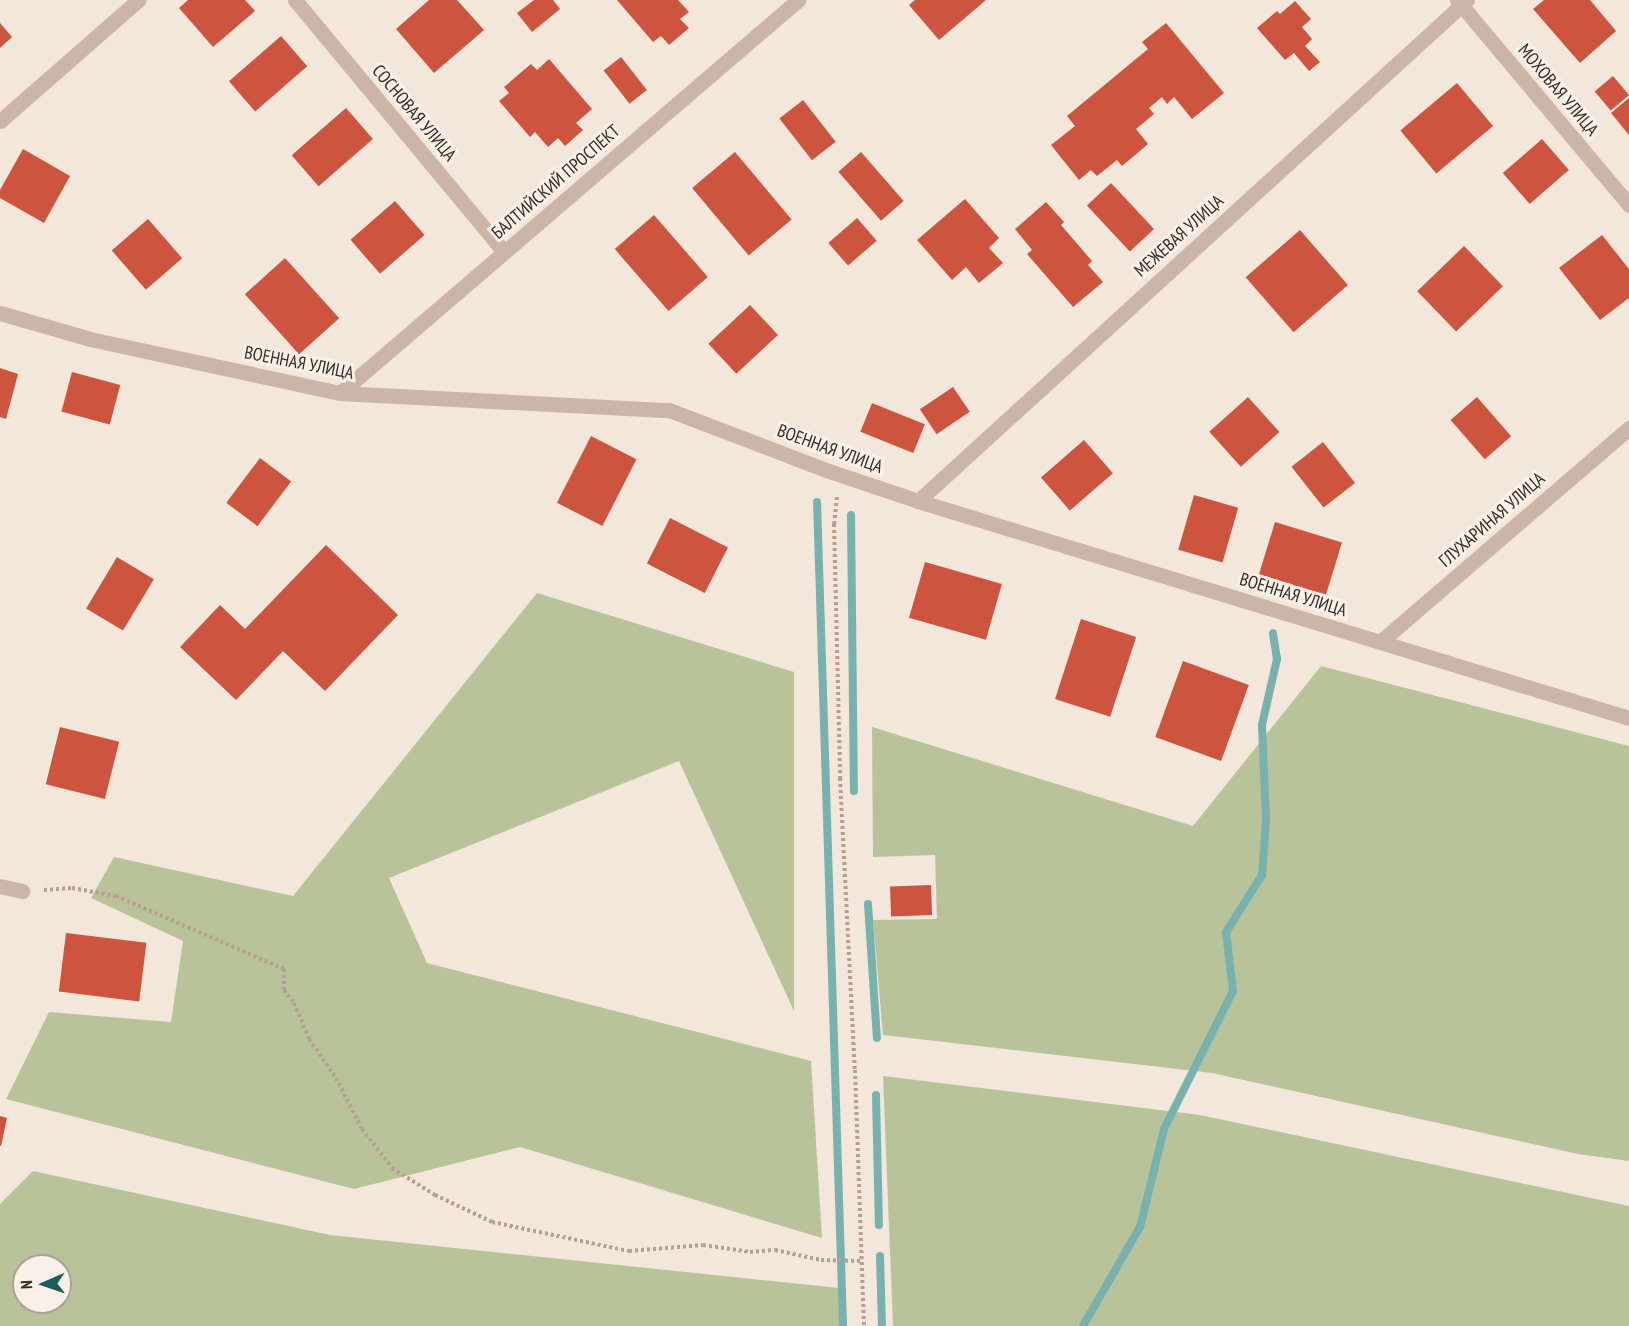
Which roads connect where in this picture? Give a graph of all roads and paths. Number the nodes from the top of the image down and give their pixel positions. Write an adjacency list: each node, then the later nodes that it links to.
1 (138, 0): 5 (street)
2 (295, 0): 7 (street, СОСНОВАЯ УЛИЦА)
3 (798, 0): 7 (street, БАЛТИЙСКИЙ ПРОСПЕКТ)
4 (1462, 2): 6 (street, МОХОВАЯ УЛИЦА); 12 (street, МЕЖЕВАЯ УЛИЦА)
5 (0, 121)
6 (1629, 205)
7 (504, 252): 9 (street, БАЛТИЙСКИЙ ПРОСПЕКТ)
8 (0, 313): 9 (street, ВОЕННАЯ УЛИЦА)
9 (340, 393): 11 (street, ВОЕННАЯ УЛИЦА)
10 (1629, 428): 13 (street, ГЛУХАРИНАЯ УЛИЦА)
11 (839, 474): 12 (street, ВОЕННАЯ УЛИЦА); 17 (path)
12 (918, 501): 13 (street, ВОЕННАЯ УЛИЦА)
13 (1380, 642): 14 (street, ВОЕННАЯ УЛИЦА)
14 (1629, 718)
15 (0, 886): 16 (street)
16 (22, 891): 17 (path)
17 (862, 1261): 18 (path)
18 (864, 1326)

